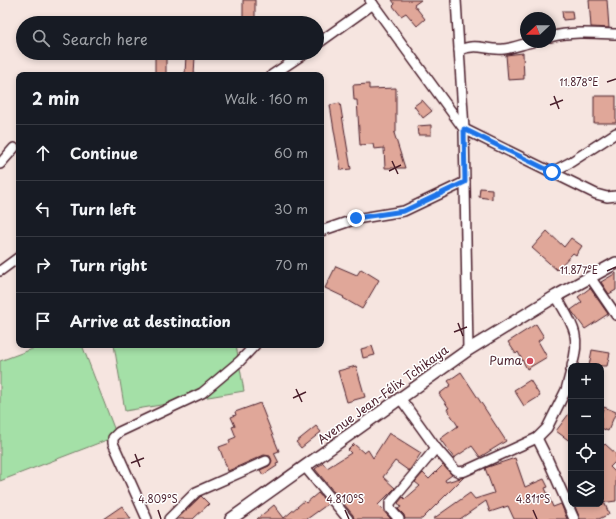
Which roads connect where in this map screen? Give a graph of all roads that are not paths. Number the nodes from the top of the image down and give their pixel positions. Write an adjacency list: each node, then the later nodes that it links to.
1 (456, 0): 7 (street)
2 (372, 2): 5 (street); 10 (street)
3 (616, 34): 4 (street)
4 (556, 35)
5 (324, 39)
6 (520, 45): 7 (street)
7 (459, 50): 10 (street)
8 (294, 60): 9 (street)
9 (276, 72)
10 (464, 129): 14 (street); 15 (street)
11 (616, 133): 14 (street)
12 (14, 148): 13 (street)
13 (0, 164)
14 (552, 172): 16 (street)
15 (465, 182): 17 (street); 25 (street)
16 (616, 196)
17 (324, 230)
18 (16, 259): 20 (street)
19 (616, 263): 21 (street, Avenue Jean-Félix Tchikaya)
20 (0, 271)
21 (590, 277): 22 (street, Avenue Jean-Félix Tchikaya); 23 (street)
22 (556, 296): 25 (street, Avenue Jean-Félix Tchikaya); 26 (street)
23 (616, 316)
24 (252, 348): 33 (street)
25 (468, 350): 28 (street, Avenue Jean-Félix Tchikaya)
26 (572, 363)
27 (568, 382): 29 (street)
28 (400, 398): 30 (street); 32 (street, Avenue Jean-Félix Tchikaya)
29 (537, 438): 30 (street); 38 (street)
30 (436, 448): 37 (street)
31 (266, 461): 34 (street)
32 (304, 467): 35 (street, Avenue Jean-Félix Tchikaya); 36 (street)
33 (147, 519)
34 (169, 519)
35 (231, 519)
36 (348, 519)
37 (399, 519)
38 (574, 519)

